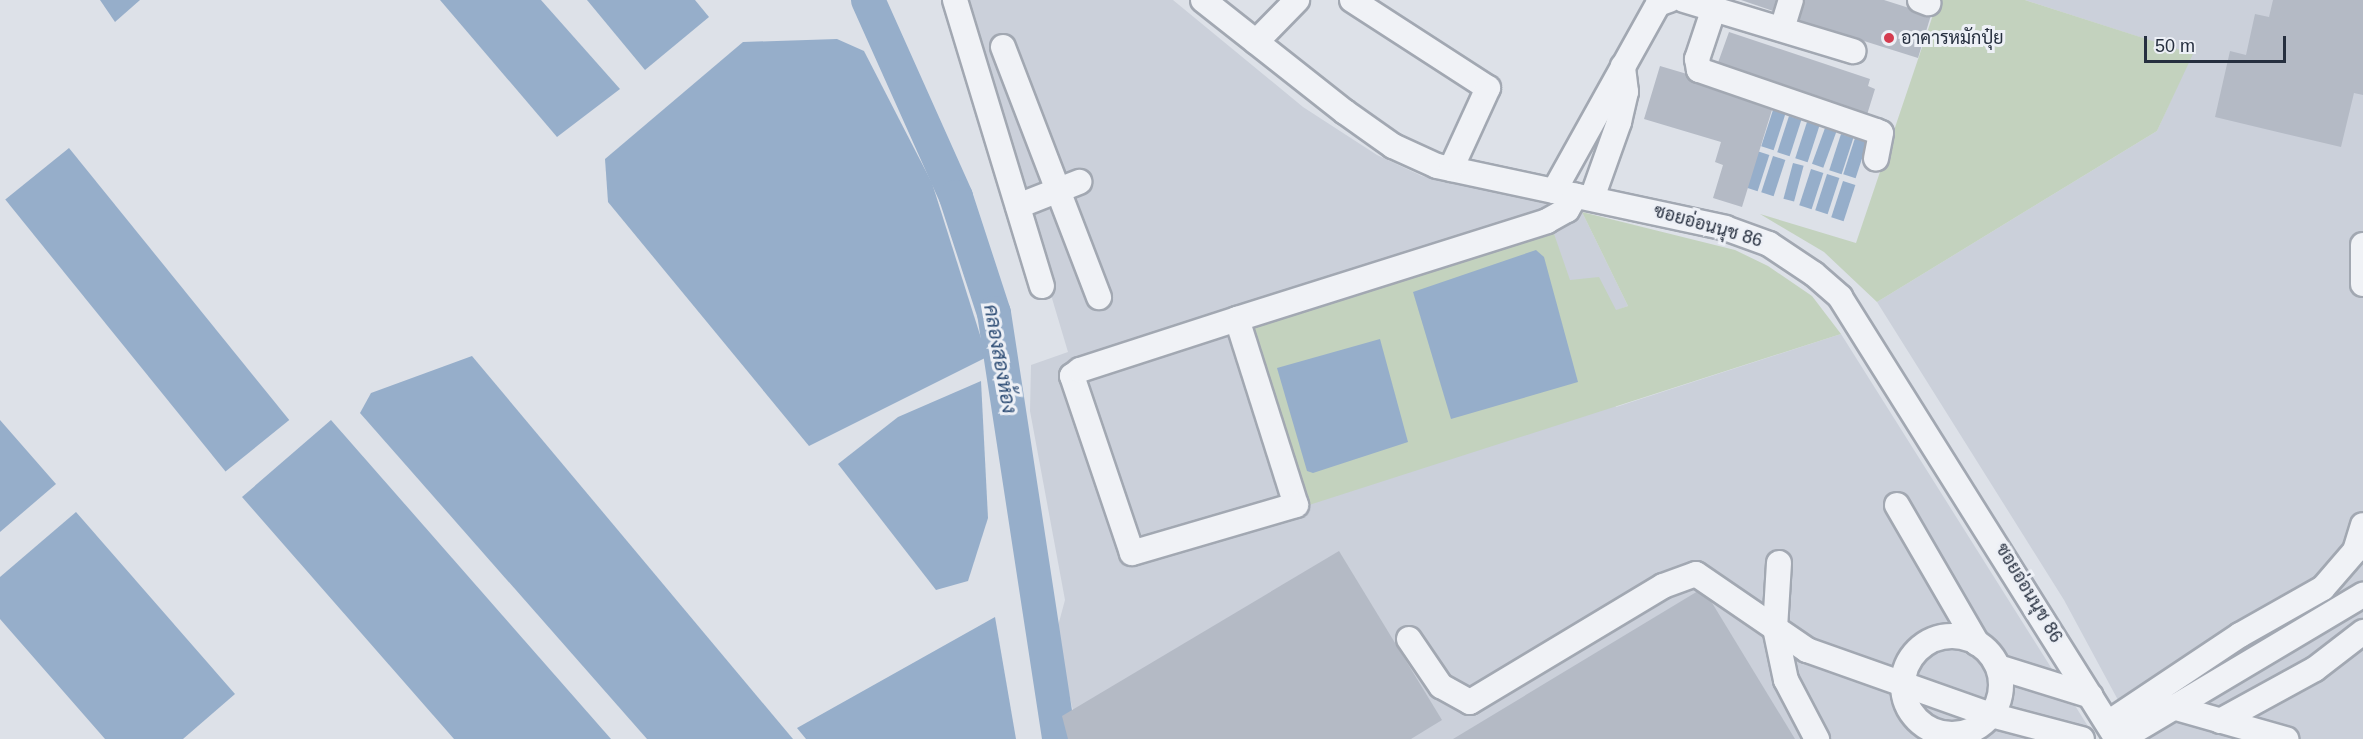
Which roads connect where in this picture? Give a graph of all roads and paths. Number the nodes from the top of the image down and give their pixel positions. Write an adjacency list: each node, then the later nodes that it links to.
1 (956, 0): 18 (street)
2 (1203, 0): 10 (street, ซอยอ่อนนุช 86)
3 (1298, 0): 10 (street)
4 (1353, 0): 15 (street)
5 (1669, 0): 13 (street)
6 (1684, 0): 8 (street)
7 (1791, 0): 9 (street)
8 (1714, 8): 9 (street); 14 (street)
9 (1782, 29): 12 (street)
10 (1256, 42): 15 (street, ซอยอ่อนนุช 86)
11 (1003, 47): 16 (street)
12 (1853, 51)
13 (1623, 66): 17 (street); 17 (street)
14 (1876, 159)
15 (1451, 169): 17 (street, ซอยอ่อนนุช 86)
16 (1069, 186): 18 (street); 22 (street)
17 (1574, 194): 23 (street); 35 (street, ซอยอ่อนนุช 86)
18 (1017, 206): 21 (street)
19 (2363, 245): 20 (street)
20 (2363, 278)
21 (1042, 286)
22 (1099, 297)
23 (1237, 319): 23 (street)
24 (1897, 505): 32 (street)
25 (2363, 525): 27 (street)
26 (1779, 563): 29 (street)
27 (2341, 567): 28 (street); 36 (street)
28 (2363, 593): 37 (street)
29 (1775, 628): 31 (street); 34 (street); 41 (street)
30 (2363, 632): 39 (street)
31 (1409, 639)
32 (1977, 643): 33 (street); 34 (street)
33 (1998, 667): 35 (street); 38 (street)
34 (1903, 679): 38 (street); 38 (street)
35 (2091, 696): 40 (street, ซอยอ่อนนุช 86)
36 (2143, 700): 37 (street); 40 (street)
37 (2176, 708): 39 (street); 40 (street)
38 (1991, 715): 42 (street)
39 (2220, 720): 43 (street)
40 (2115, 734)
41 (1817, 739)
42 (2082, 739)
43 (2286, 739)

